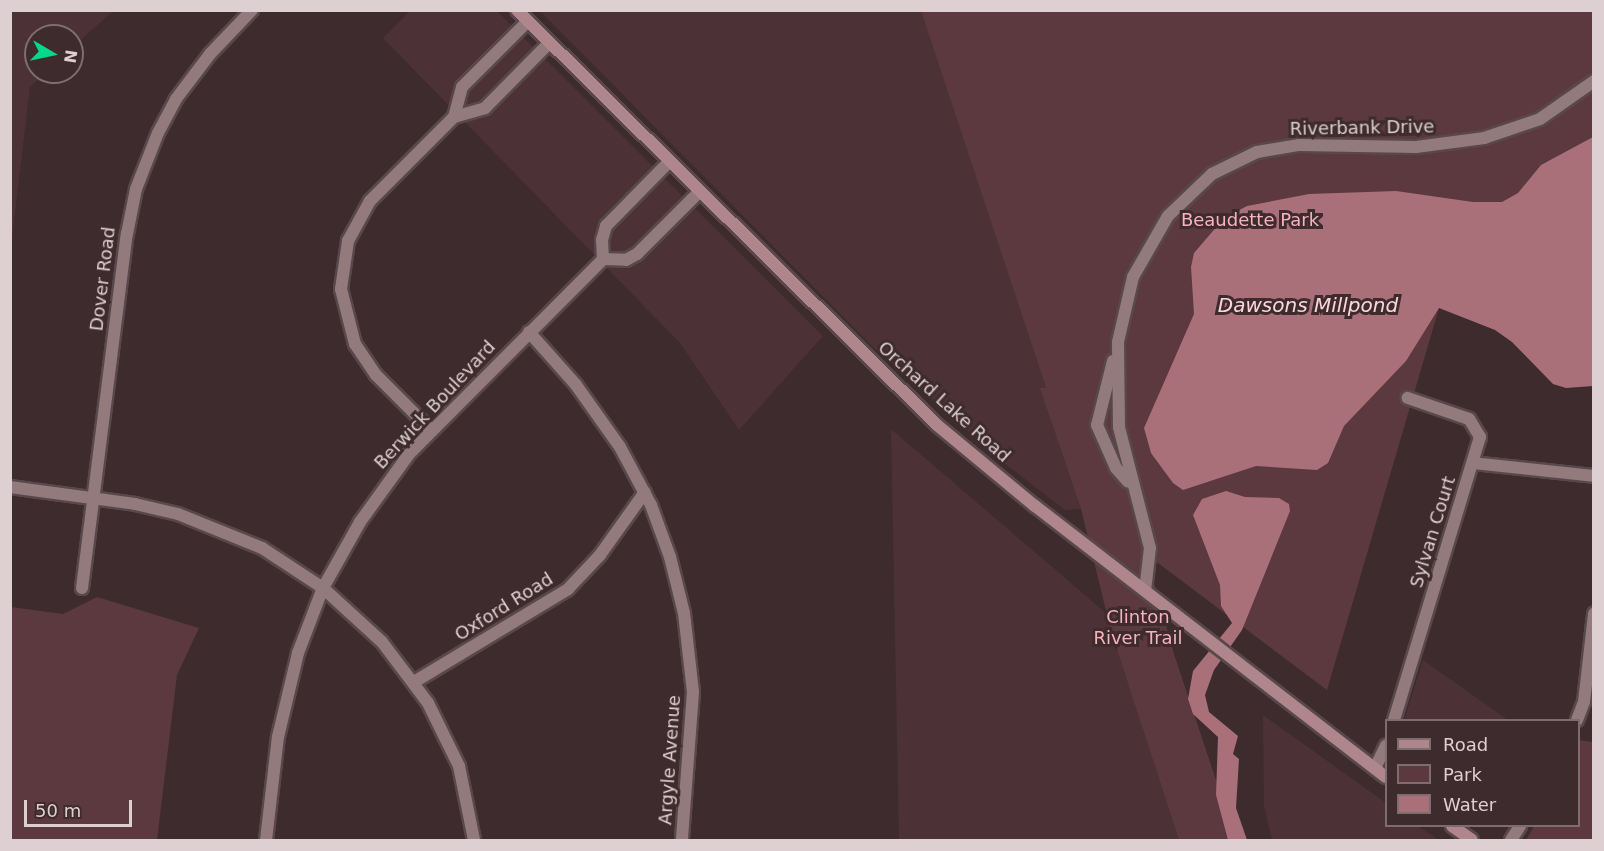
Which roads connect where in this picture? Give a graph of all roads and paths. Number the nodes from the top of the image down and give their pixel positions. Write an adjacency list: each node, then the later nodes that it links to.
1 (252, 10): 19 (street, Dover Road)
2 (517, 10): 3 (main road, Orchard Lake Road)
3 (528, 21): 4 (main road, Orchard Lake Road); 6 (street)
4 (549, 43): 6 (street); 7 (main road, Orchard Lake Road)
5 (1593, 81): 11 (street, Riverbank Drive)
6 (454, 117): 13 (street)
7 (669, 162): 8 (main road, Orchard Lake Road); 9 (street)
8 (698, 193): 9 (street); 22 (main road, Orchard Lake Road)
9 (603, 259): 10 (street, Berwick Boulevard)
10 (529, 332): 13 (street, Berwick Boulevard); 18 (street, Argyle Avenue)
11 (1118, 342): 17 (street, Riverbank Drive); 17 (street, Riverbank Drive)
12 (1408, 398): 14 (street, Sylvan Court)
13 (431, 430): 21 (street, Berwick Boulevard)
14 (1473, 463): 15 (street); 25 (street, Sylvan Court)
15 (1593, 476)
16 (10, 488): 19 (street)
17 (1134, 490): 22 (street, Riverbank Drive)
18 (645, 492): 24 (street, Oxford Road); 34 (street, Argyle Avenue)
19 (94, 498): 20 (street, Dover Road); 21 (street)
20 (82, 588)
21 (323, 588): 24 (street); 32 (street, Berwick Boulevard)
22 (1145, 591): 28 (main road, Orchard Lake Road)
23 (1593, 614): 26 (street)
24 (414, 682): 33 (street)
25 (1394, 719)
26 (1577, 719)
27 (1385, 747): 28 (street)
28 (1375, 768): 29 (main road, Orchard Lake Road)
29 (1385, 776)
30 (1455, 827): 35 (main road)
31 (1519, 827): 36 (street)
32 (266, 840)
33 (474, 840)
34 (682, 840)
35 (1472, 840)
36 (1511, 840)

